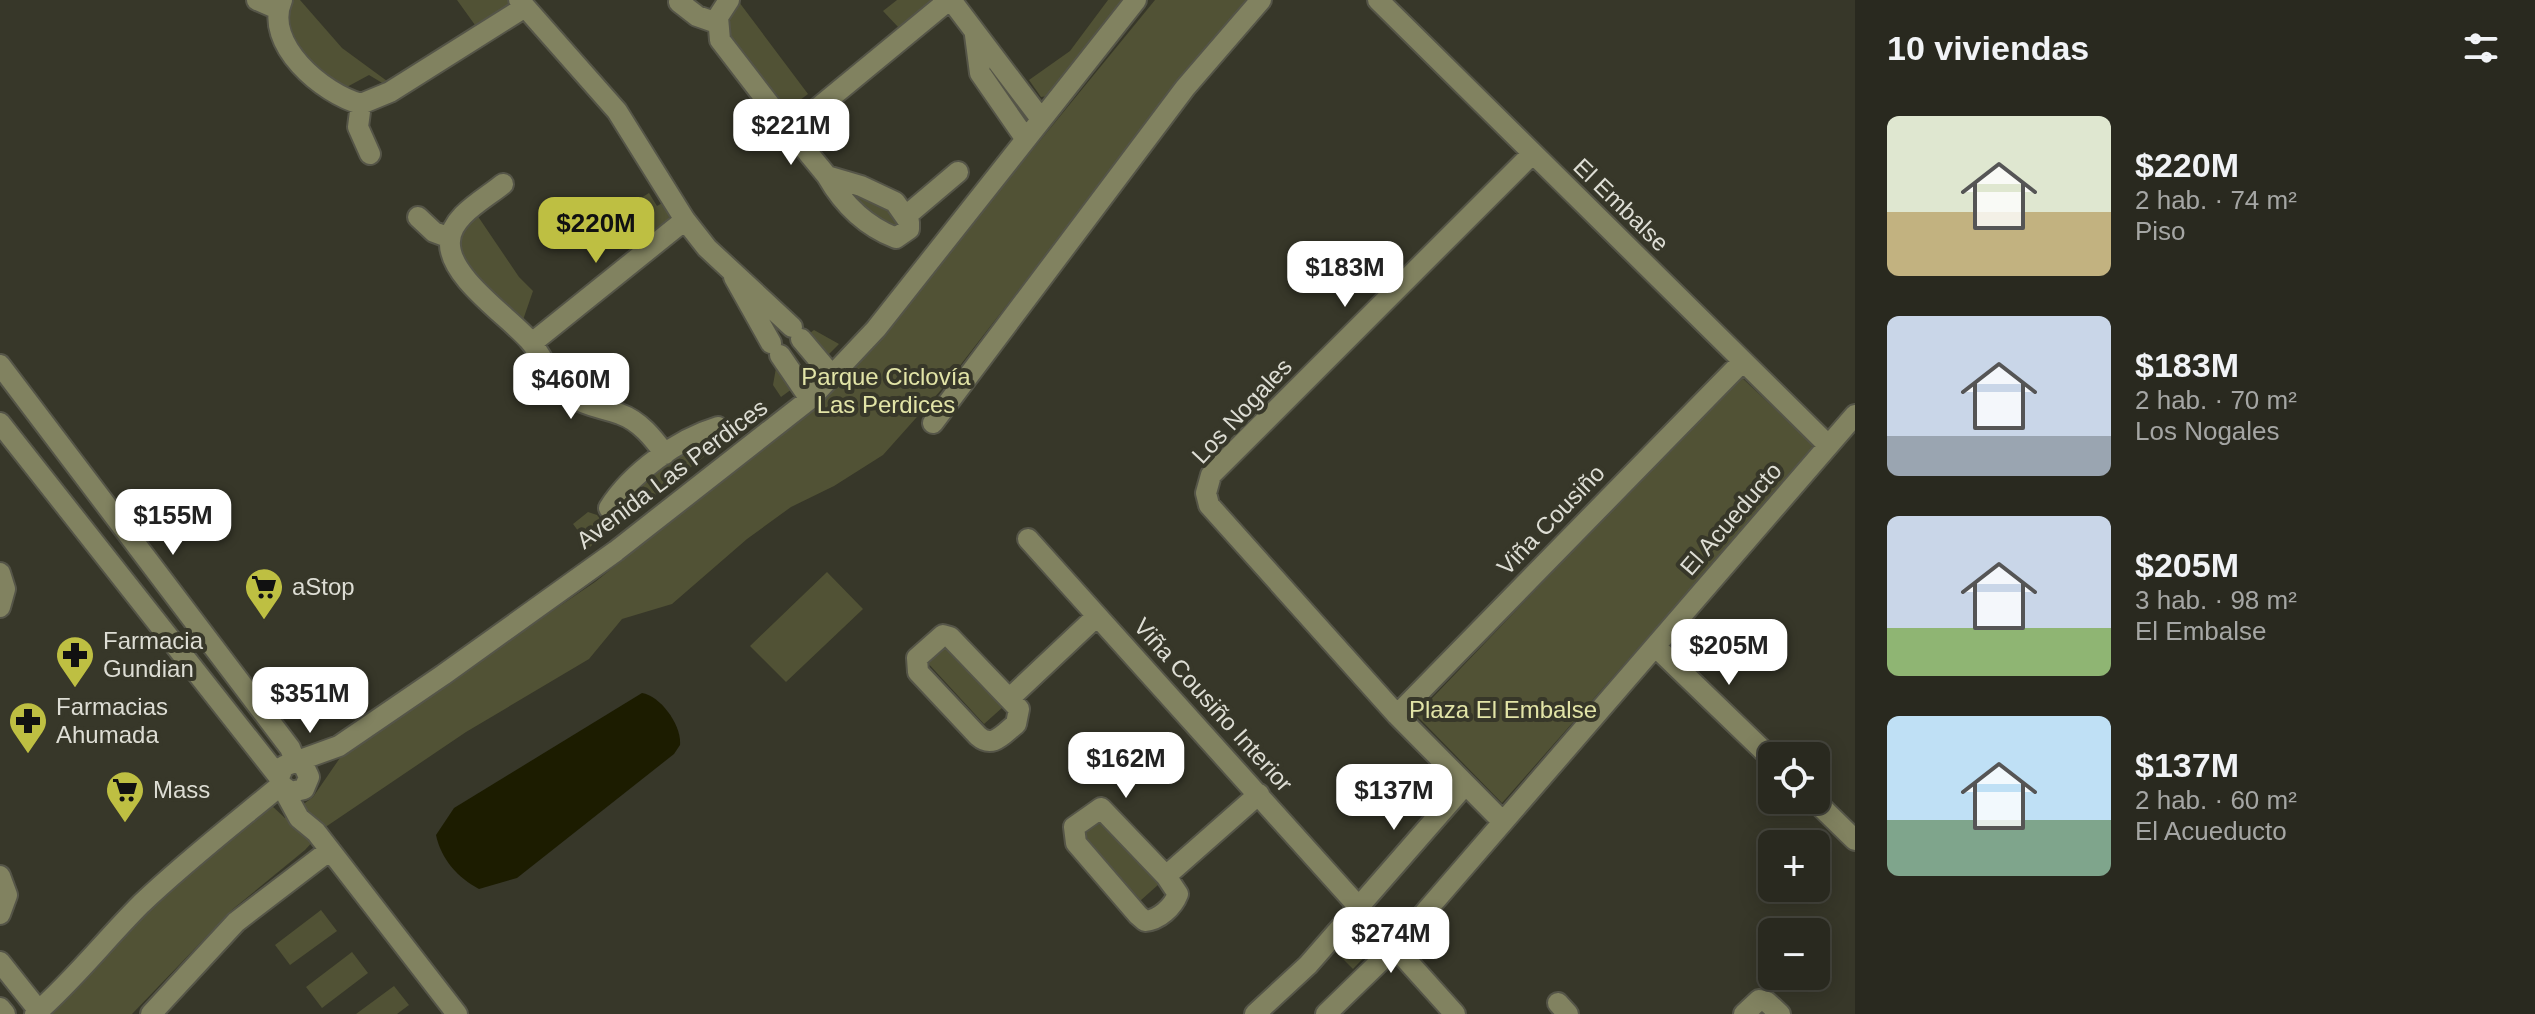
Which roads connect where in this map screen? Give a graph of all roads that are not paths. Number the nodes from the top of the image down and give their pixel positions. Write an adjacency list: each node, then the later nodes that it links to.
1 (257, 0): 9 (street)
2 (729, 0): 10 (street)
3 (950, 0): 11 (street); 14 (street)
4 (1136, 0): 13 (street, Avenida Las Perdices)
5 (1261, 0): 33 (street)
6 (1378, 0): 17 (street, El Embalse)
7 (679, 2): 10 (street)
8 (522, 4): 12 (street); 23 (street)
9 (280, 5): 12 (street)
10 (717, 23): 14 (street)
11 (975, 35): 13 (street); 15 (street)
12 (361, 104): 16 (street)
13 (1041, 119): 15 (street, Avenida Las Perdices)
14 (790, 131): 19 (street)
15 (1025, 138): 29 (street, Avenida Las Perdices)
16 (370, 154)
17 (1532, 154): 27 (street, El Embalse); 44 (street, Los Nogales)
18 (958, 172): 21 (street)
19 (827, 176): 21 (street); 21 (street)
20 (503, 184): 24 (street)
21 (906, 216)
22 (418, 217): 24 (street)
23 (685, 220): 25 (street); 26 (street)
24 (450, 238): 26 (street)
25 (734, 277): 29 (street); 30 (street)
26 (532, 343): 36 (street)
27 (1743, 361): 35 (street, El Embalse); 44 (street, Viña Cousiño)
28 (3, 371): 46 (street)
29 (833, 377): 30 (street, Avenida Las Perdices)
30 (810, 399): 46 (street, Avenida Las Perdices)
31 (1855, 415): 35 (street, El Acueducto)
32 (0, 423): 47 (street)
33 (933, 423)
34 (718, 427): 36 (street)
35 (1828, 445): 42 (street, El Acueducto)
36 (665, 454): 37 (street)
37 (609, 508)
38 (1028, 539): 41 (street, Viña Cousiño Interior)
39 (0, 573): 40 (street)
40 (0, 607)
41 (1097, 616): 43 (street); 49 (street, Viña Cousiño Interior)
42 (1656, 647): 45 (street); 51 (street, El Acueducto)
43 (1010, 698): 43 (street)
44 (1397, 715): 48 (street, Los Nogales)
45 (1758, 745)
46 (302, 773): 47 (street); 52 (street)
47 (280, 781): 52 (street); 62 (street)
48 (1465, 785): 51 (street, Los Nogales); 57 (street)
49 (1259, 794): 56 (street); 57 (street, Viña Cousiño Interior)
50 (1828, 814): 53 (street)
51 (1503, 822): 59 (street, El Acueducto)
52 (316, 832): 54 (street)
53 (1855, 840)
54 (330, 850): 64 (street); 65 (street)
55 (0, 876): 58 (street)
56 (1166, 876): 56 (street)
57 (1357, 908): 59 (street, Viña Cousiño Interior); 66 (street)
58 (0, 914)
59 (1395, 947): 67 (street, El Acueducto); 68 (street, Viña Cousiño Interior)
60 (0, 962): 62 (street)
61 (0, 1008): 63 (street)
62 (37, 1012)
63 (5, 1014)
64 (151, 1014)
65 (457, 1014)
66 (1255, 1014)
67 (1326, 1014)
68 (1455, 1014)
69 (1744, 1014): 70 (street)
70 (1780, 1014)

